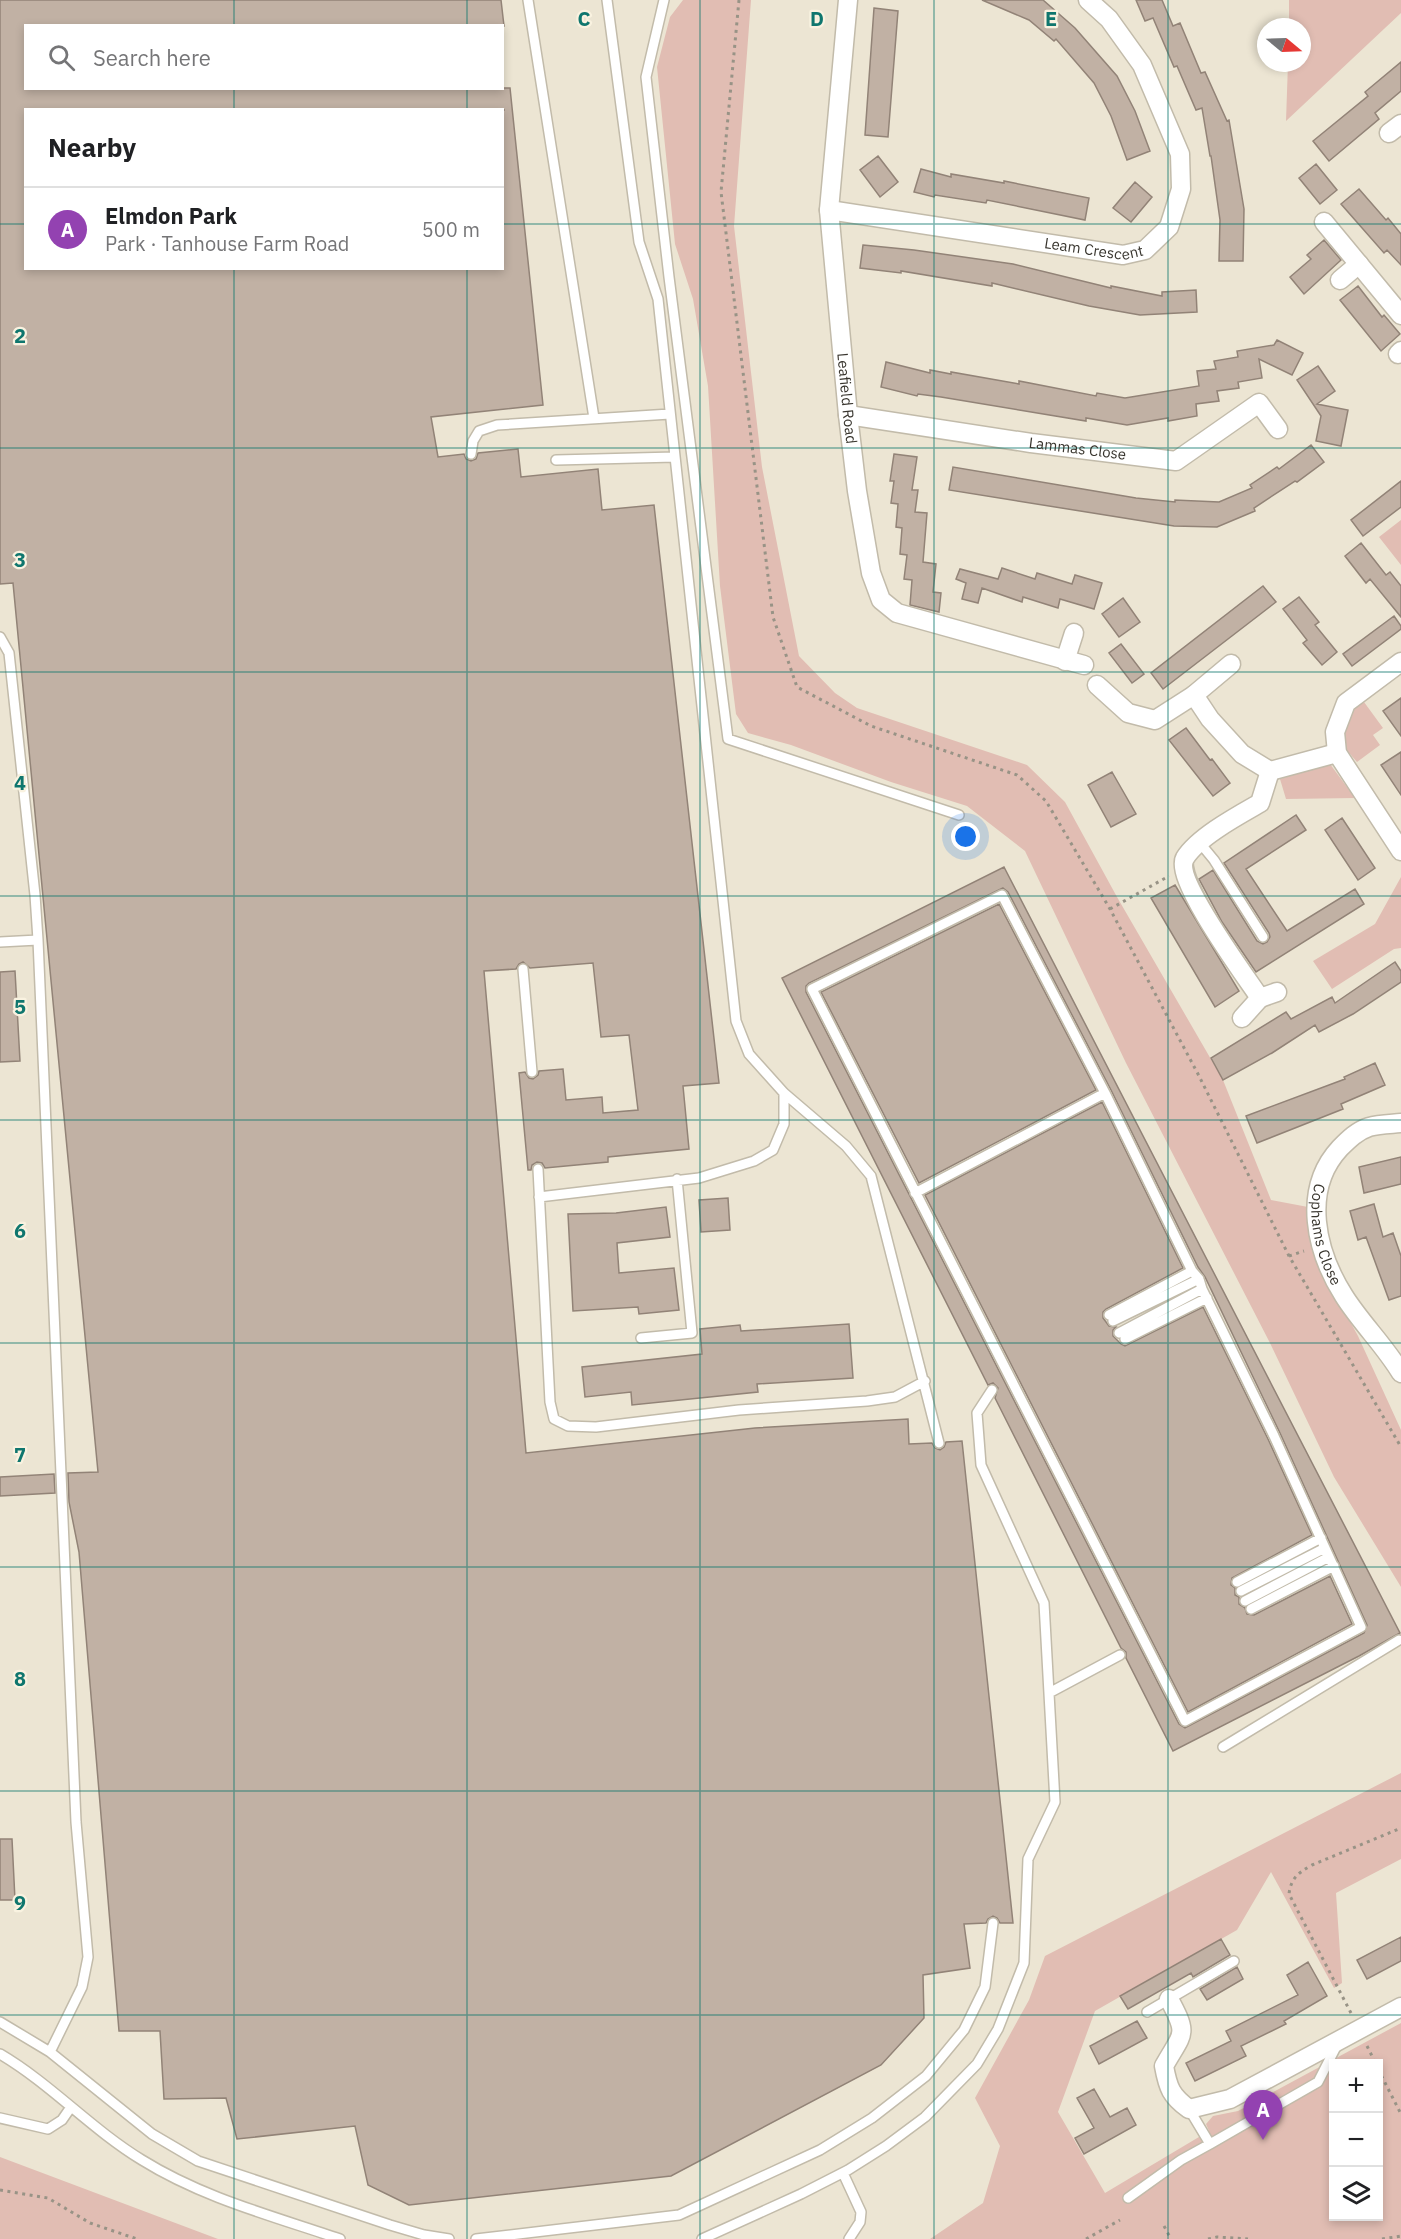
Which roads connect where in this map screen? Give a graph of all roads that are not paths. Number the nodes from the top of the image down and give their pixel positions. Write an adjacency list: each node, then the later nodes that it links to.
1 (528, 0): 13 (lane)
2 (607, 0): 11 (lane)
3 (664, 0): 28 (lane)
4 (848, 0): 6 (street, Leafield Road)
5 (1088, 0): 6 (street, Leam Crescent)
6 (829, 210): 12 (street, Leafield Road)
7 (1324, 222): 8 (street)
8 (1359, 264): 9 (street); 10 (street)
9 (1340, 280)
10 (1401, 315)
11 (670, 414): 13 (lane); 16 (lane)
12 (848, 415): 14 (street, Lammas Close); 20 (street, Leafield Road)
13 (594, 418): 15 (lane)
14 (1278, 429)
15 (471, 454)
16 (675, 457): 17 (lane); 37 (lane)
17 (556, 460)
18 (1074, 633): 20 (street)
19 (0, 637): 32 (lane)
20 (1065, 661): 23 (street, Leafield Road)
21 (1401, 662): 26 (street)
22 (1231, 664): 25 (street)
23 (1084, 666)
24 (1097, 685): 25 (street)
25 (1194, 695): 27 (street)
26 (1337, 753): 27 (street); 30 (street)
27 (1270, 771): 29 (street)
28 (959, 815)
29 (1200, 843): 31 (lane); 35 (street)
30 (1401, 851)
31 (1263, 937)
32 (38, 940): 33 (lane); 66 (lane)
33 (0, 942)
34 (523, 969): 36 (lane)
35 (1242, 1018)
36 (532, 1072)
37 (784, 1093): 41 (lane); 49 (lane)
38 (1105, 1093): 42 (lane); 42 (lane); 44 (lane)
39 (1401, 1123): 48 (street, Cophams Close)
40 (538, 1169): 43 (lane)
41 (677, 1179): 43 (lane); 47 (lane)
42 (915, 1193): 54 (lane)
43 (539, 1197): 49 (lane)
44 (1198, 1280): 45 (lane); 45 (lane); 46 (lane)
45 (1207, 1298): 52 (lane)
46 (1111, 1318)
47 (641, 1338)
48 (1401, 1373)
49 (925, 1382): 51 (lane)
50 (992, 1390): 57 (lane)
51 (939, 1443)
52 (1321, 1538): 53 (lane); 53 (lane)
53 (1327, 1552): 54 (lane); 54 (lane)
54 (1334, 1566)
55 (1399, 1640): 58 (lane)
56 (1120, 1655): 57 (lane)
57 (1049, 1693): 72 (lane)
58 (1223, 1747)
59 (993, 1923): 76 (lane)
60 (1234, 1961): 61 (lane)
61 (1169, 1999): 63 (lane); 69 (street)
62 (1401, 2007): 65 (street)
63 (1147, 2012)
64 (0, 2022): 66 (lane)
65 (1338, 2041): 69 (street); 71 (lane)
66 (50, 2052): 75 (lane)
67 (0, 2054): 68 (lane)
68 (71, 2107): 70 (lane); 74 (lane)
69 (1189, 2109): 71 (lane)
70 (0, 2118)
71 (1210, 2144): 73 (lane)
72 (843, 2173): 77 (lane); 78 (lane)
73 (1128, 2198)
74 (340, 2239)
75 (449, 2239)
76 (476, 2239)
77 (702, 2239)
78 (849, 2239)

